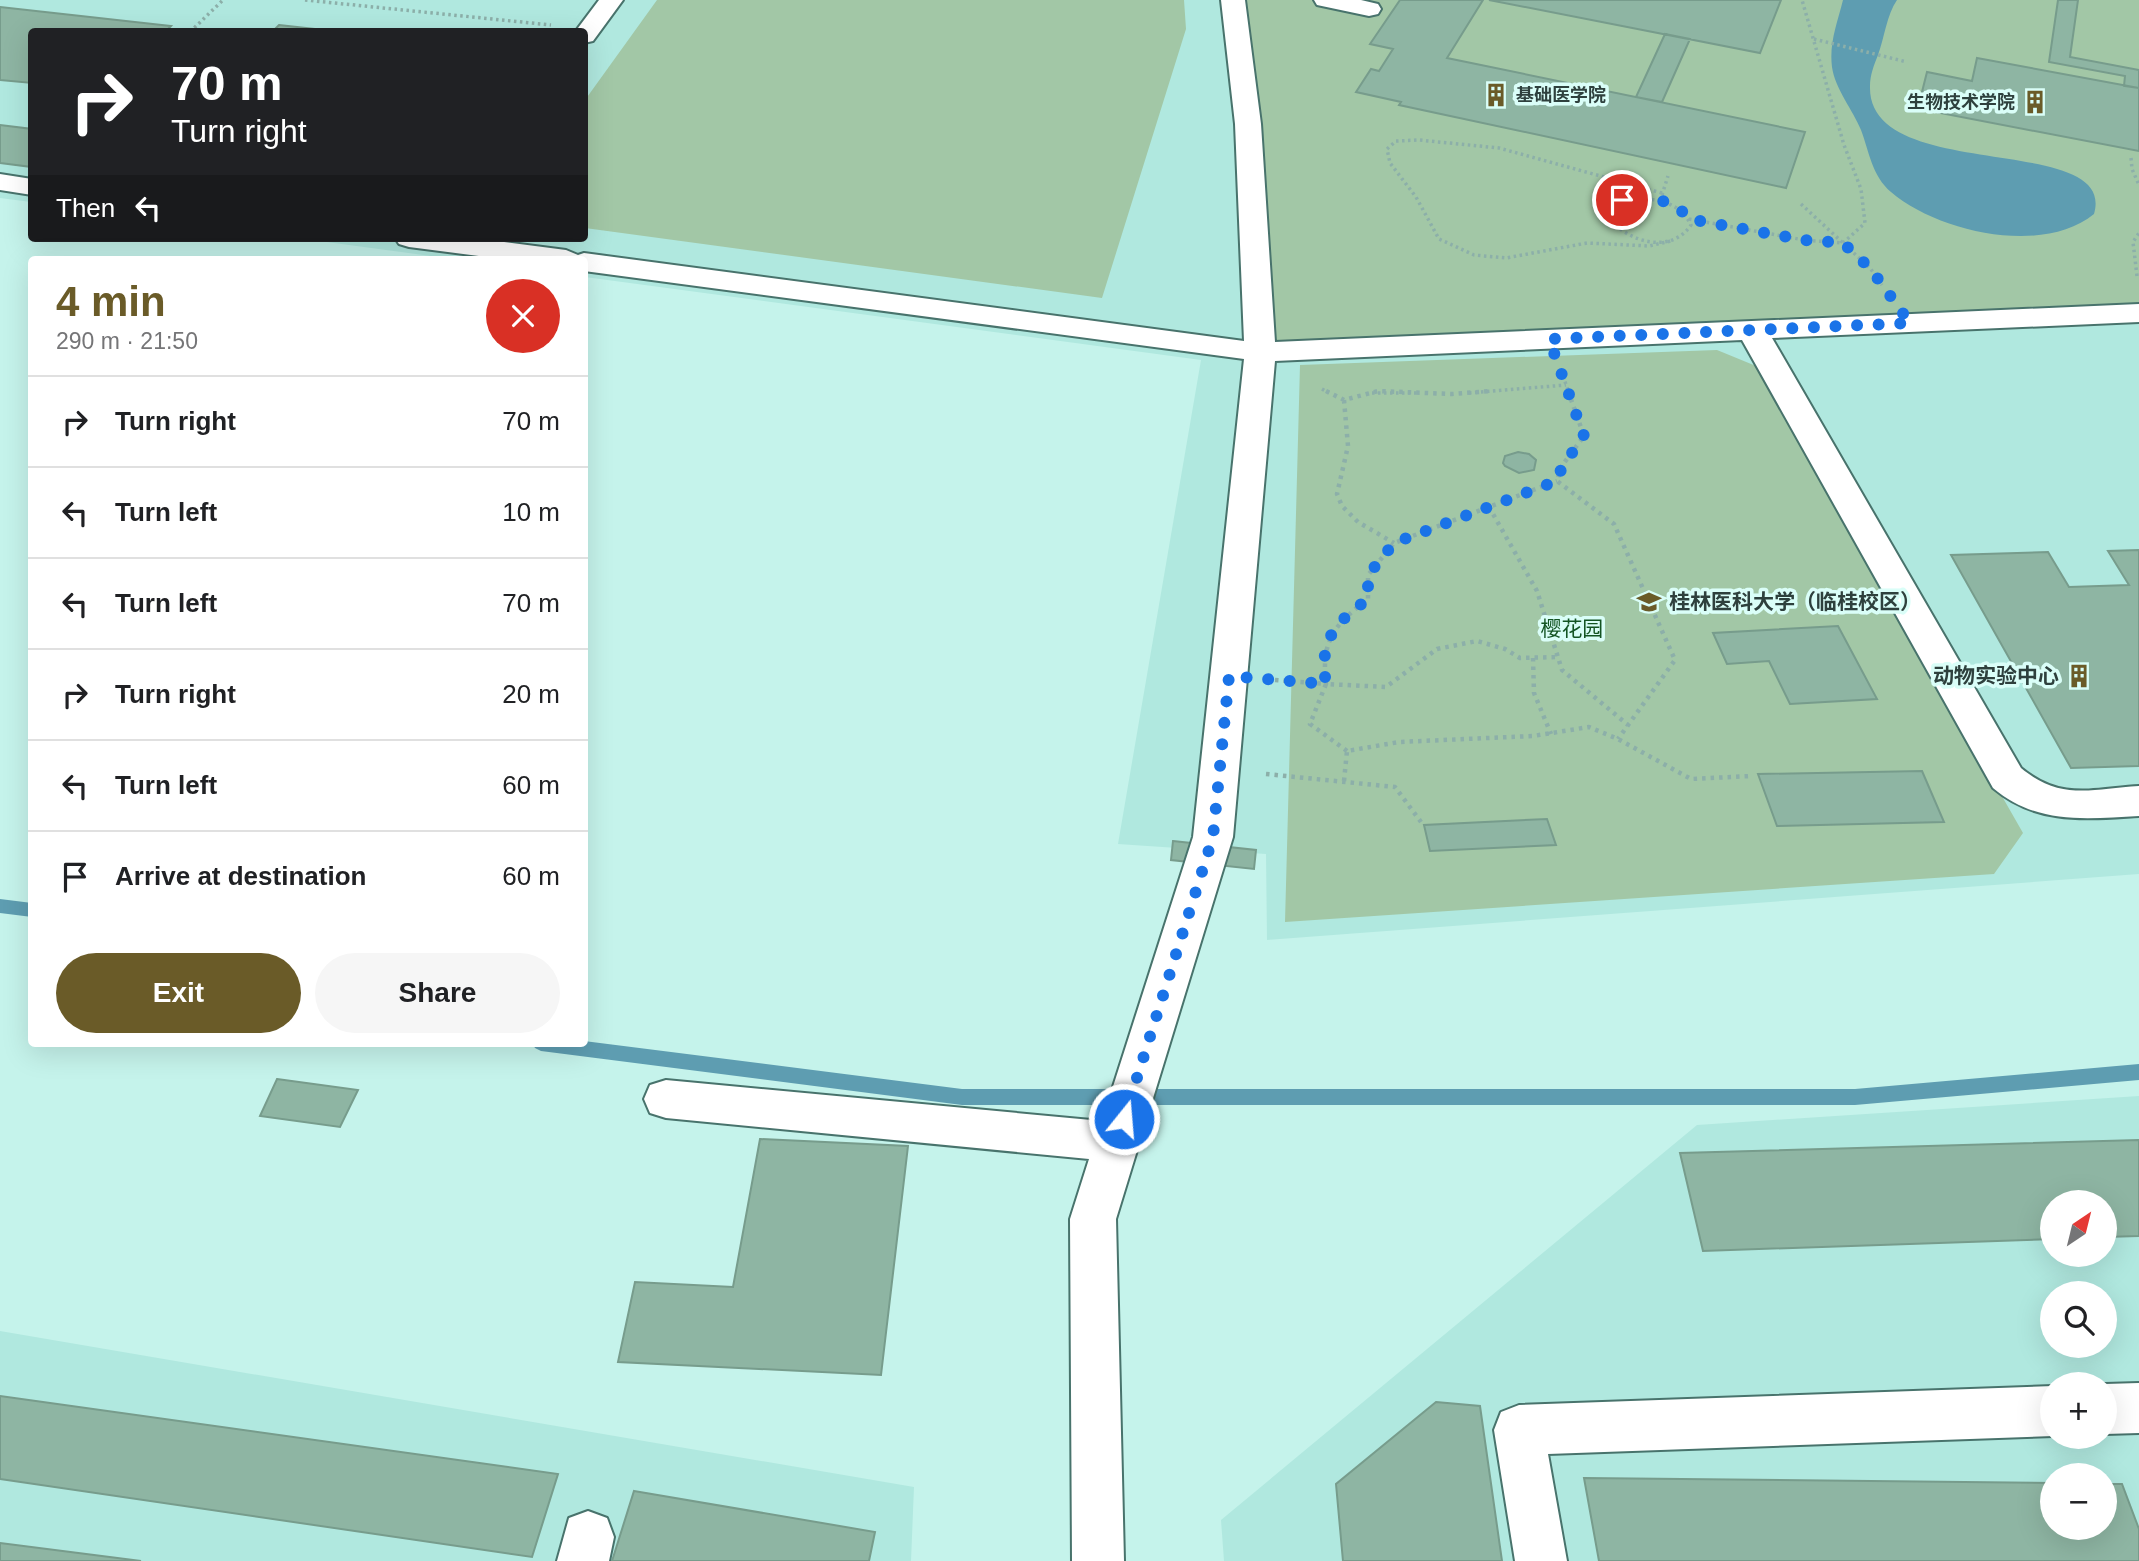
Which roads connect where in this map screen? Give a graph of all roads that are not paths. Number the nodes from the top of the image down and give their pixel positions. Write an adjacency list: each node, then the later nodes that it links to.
1 (611, 0): 5 (street)
2 (1233, 0): 13 (street)
3 (1325, 0): 4 (street)
4 (1369, 9)
5 (588, 32)
6 (0, 182): 7 (street)
7 (28, 186)
8 (444, 242): 9 (street)
9 (544, 256)
10 (588, 262): 13 (street)
11 (2139, 313): 12 (street)
12 (1752, 330): 13 (street); 14 (street)
13 (1259, 366): 16 (street)
14 (2139, 801)
15 (666, 1099): 16 (street)
16 (1121, 1131): 20 (street)
17 (2139, 1408): 18 (street)
18 (2117, 1409)
19 (2040, 1411): 21 (street)
20 (1098, 1561)
21 (1541, 1561)

